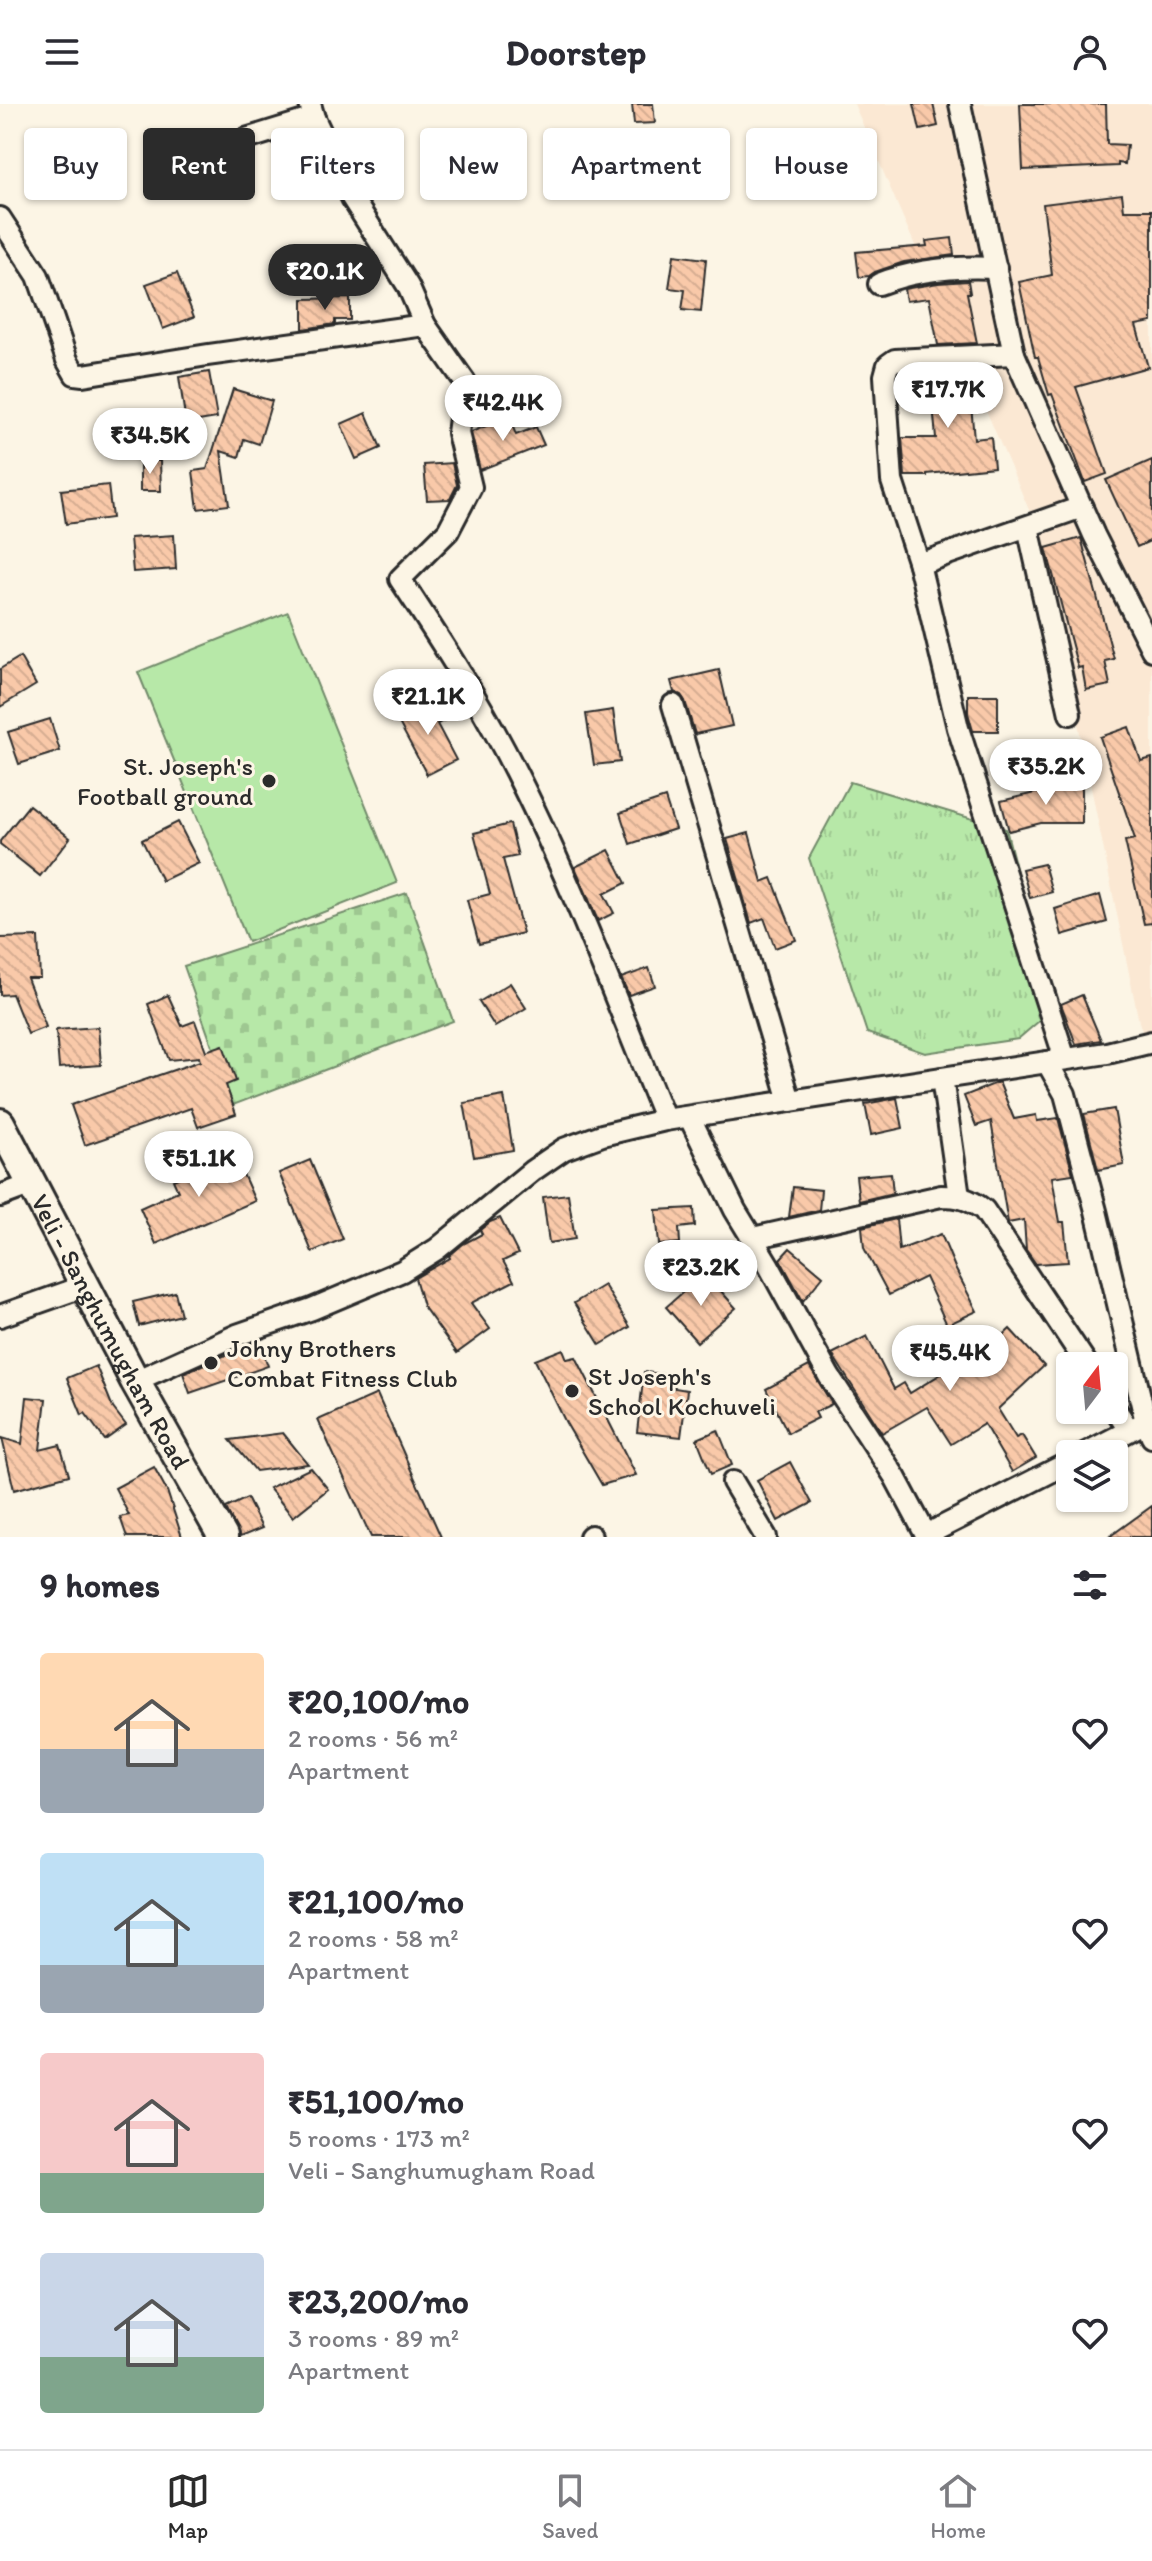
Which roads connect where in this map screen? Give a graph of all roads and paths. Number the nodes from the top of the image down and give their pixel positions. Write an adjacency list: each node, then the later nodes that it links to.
1 (960, 104): 5 (street)
2 (312, 111): 3 (street); 7 (street)
3 (255, 135)
4 (0, 218): 7 (street)
5 (996, 268): 6 (street); 8 (street)
6 (879, 284)
7 (425, 325): 20 (street)
8 (1014, 354): 9 (street); 11 (street)
9 (1082, 507): 10 (street); 12 (street)
10 (1028, 527): 11 (street); 14 (street)
11 (919, 564): 16 (street)
12 (1152, 650)
13 (673, 705): 18 (street)
14 (1070, 714)
15 (1152, 1042): 16 (street)
16 (1056, 1061): 17 (street); 30 (street)
17 (942, 1078): 18 (street); 24 (street)
18 (790, 1101): 19 (street)
19 (690, 1118): 20 (street); 25 (street)
20 (665, 1120): 29 (street)
21 (0, 1123): 22 (main road, Veli - Sanghumugham Road)
22 (32, 1184): 23 (street); 26 (main road, Veli - Sanghumugham Road)
23 (0, 1196)
24 (959, 1196): 25 (street); 28 (street)
25 (753, 1238): 34 (street)
26 (85, 1286): 27 (street); 29 (main road, Veli - Sanghumugham Road)
27 (0, 1316)
28 (1079, 1352)
29 (135, 1381): 35 (main road, Veli - Sanghumugham Road)
30 (1142, 1430): 31 (street)
31 (1118, 1440)
32 (1056, 1469): 34 (street)
33 (733, 1482): 36 (street)
34 (924, 1536)
35 (223, 1537)
36 (766, 1537)

